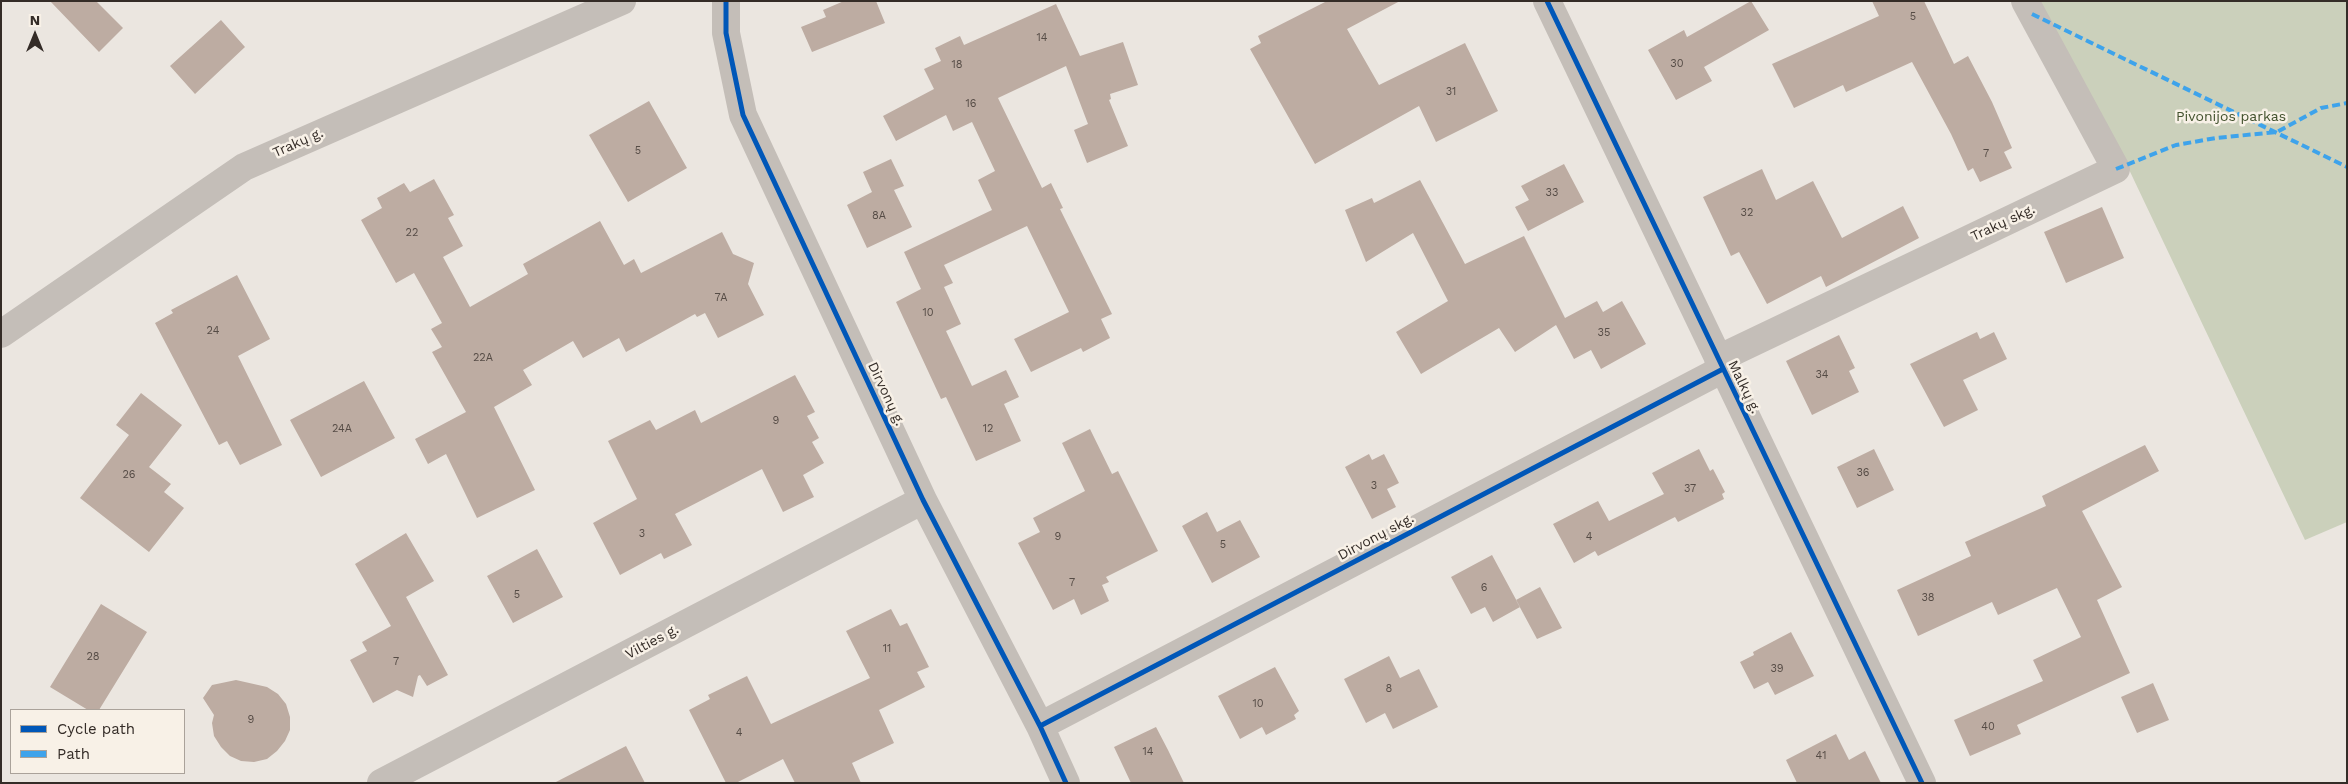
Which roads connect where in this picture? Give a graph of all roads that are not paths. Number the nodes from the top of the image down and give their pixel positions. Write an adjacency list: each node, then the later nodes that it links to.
1 (622, 1): 5 (street, Trakų g.)
2 (726, 1): 7 (street, Dirvonų g.)
3 (1546, 1): 6 (street, Malkų g.)
4 (2025, 1): 6 (street, Trakų skg.)
5 (1, 334)
6 (1720, 364): 8 (street, Dirvonų skg.); 11 (street, Malkų g.)
7 (923, 500): 8 (street, Dirvonų g.); 9 (street, Vilties g.)
8 (1040, 726): 10 (street, Dirvonų g.)
9 (381, 783)
10 (1066, 783)
11 (1922, 783)

